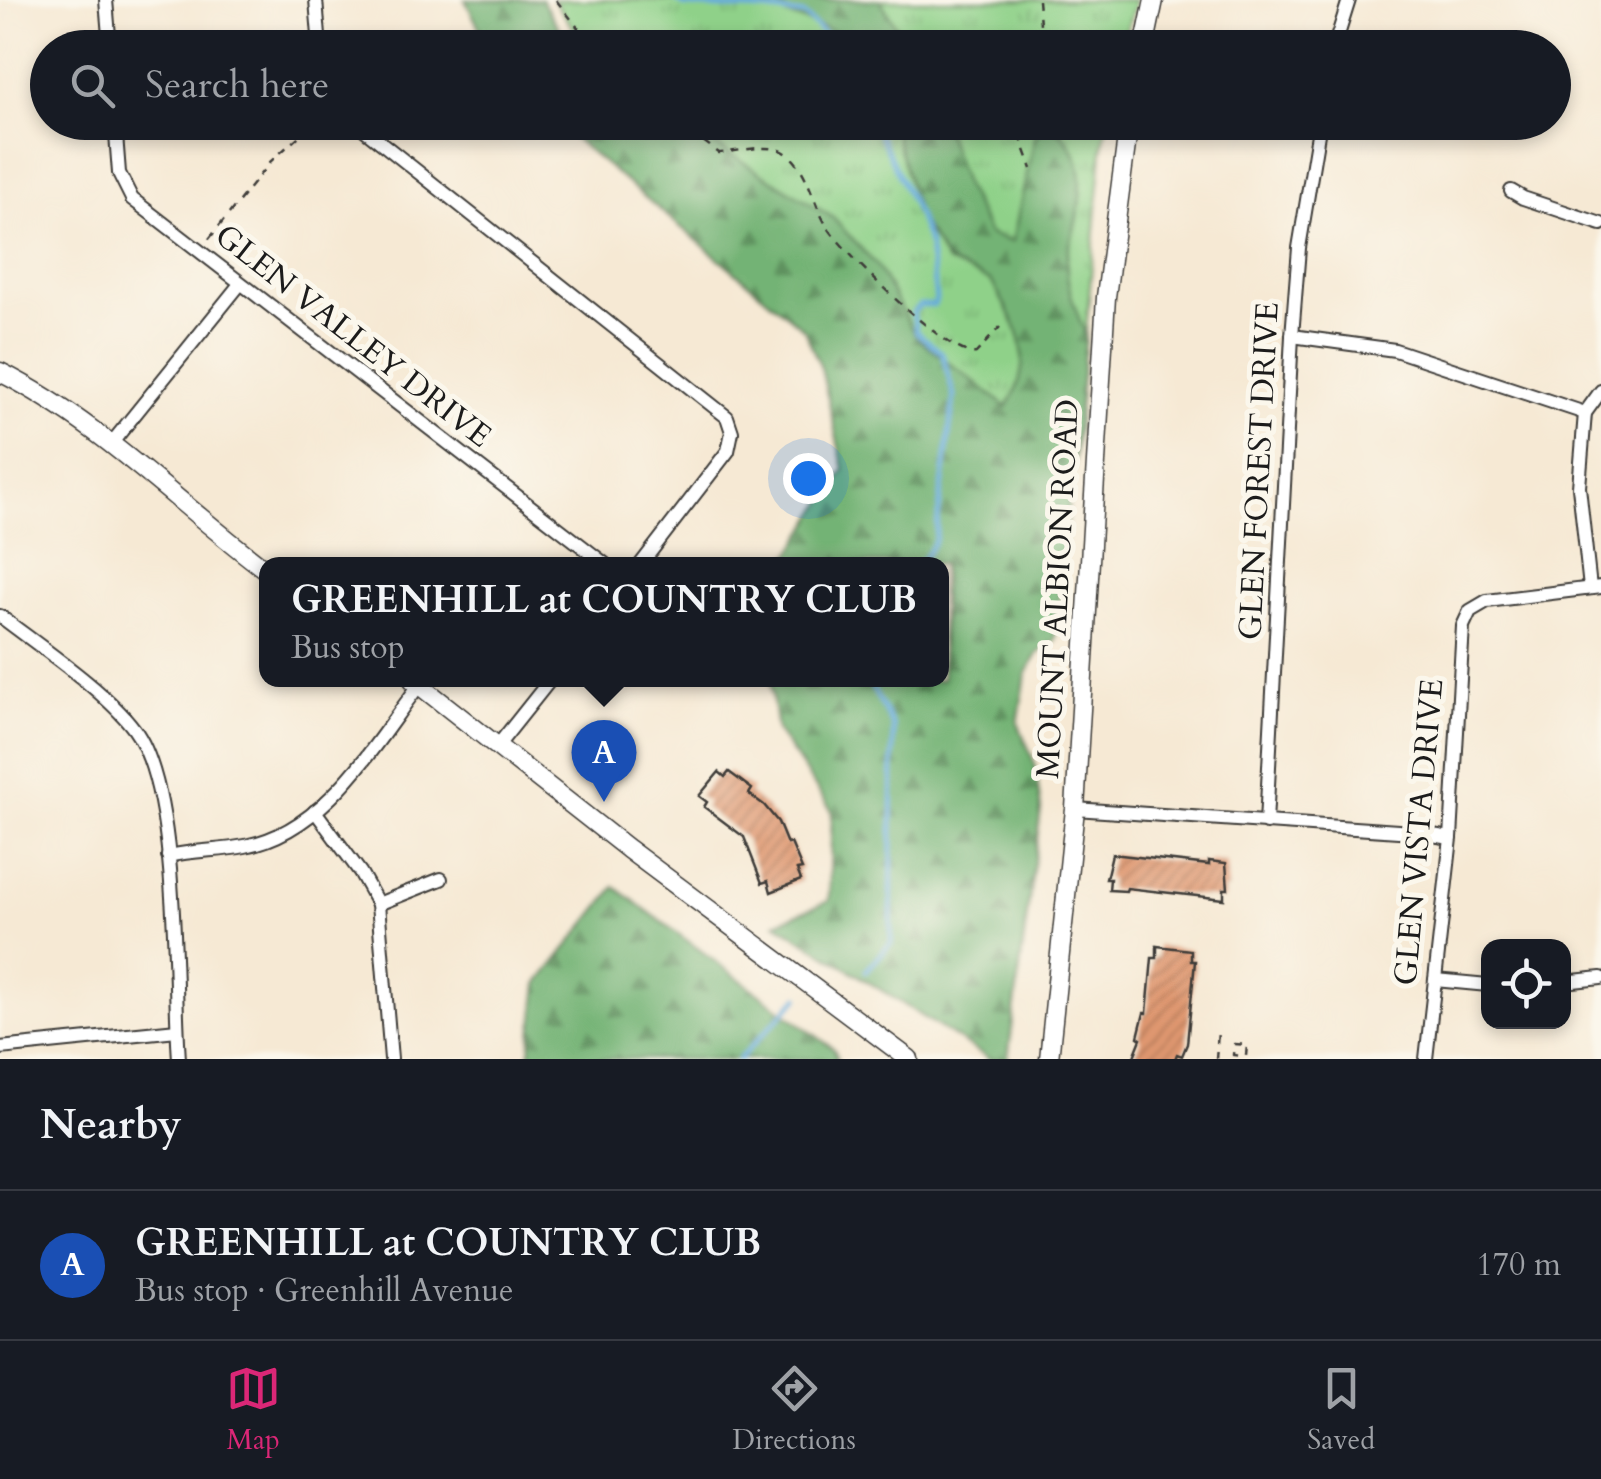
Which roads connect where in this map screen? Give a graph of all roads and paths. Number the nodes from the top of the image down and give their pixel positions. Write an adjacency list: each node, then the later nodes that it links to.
1 (106, 0): 7 (street)
2 (316, 0): 8 (street)
3 (556, 0): 9 (path)
4 (1038, 0): 10 (path)
5 (1154, 0): 11 (street)
6 (1349, 0): 12 (street)
7 (108, 30)
8 (318, 30)
9 (580, 30)
10 (1040, 30)
11 (1148, 30)
12 (1340, 30)
13 (116, 140): 23 (street, GLEN VALLEY DRIVE)
14 (295, 140): 23 (path)
15 (378, 140): 32 (street)
16 (701, 140): 25 (path)
17 (1021, 140): 20 (path)
18 (1128, 140): 40 (street, MOUNT ALBION ROAD)
19 (1317, 140): 26 (street, GLEN FOREST DRIVE)
20 (1032, 170)
21 (1510, 191): 22 (street)
22 (1601, 224)
23 (198, 252): 24 (street, GLEN VALLEY DRIVE)
24 (240, 284): 30 (street); 31 (street, GLEN VALLEY DRIVE)
25 (1000, 327)
26 (1292, 336): 29 (street); 42 (street, GLEN FOREST DRIVE)
27 (1, 376): 30 (street)
28 (1601, 390): 29 (street)
29 (1585, 413): 34 (street)
30 (111, 444): 33 (street)
31 (596, 557)
32 (646, 557)
33 (259, 564)
34 (1596, 588): 43 (street, GLEN VISTA DRIVE)
35 (0, 616): 44 (street)
36 (413, 687): 41 (street)
37 (424, 687): 39 (street)
38 (544, 687): 39 (street)
39 (499, 744): 57 (street)
40 (1075, 810): 42 (street); 54 (street, MOUNT ALBION ROAD)
41 (315, 811): 44 (street); 46 (street)
42 (1266, 823): 43 (street)
43 (1451, 838): 48 (street, GLEN VISTA DRIVE)
44 (168, 856): 51 (street)
45 (441, 879): 46 (street)
46 (378, 904): 56 (street)
47 (1601, 978): 49 (street)
48 (1435, 980): 50 (street); 59 (street, GLEN VISTA DRIVE)
49 (1571, 981)
50 (1481, 984)
51 (176, 1030): 53 (street); 55 (street)
52 (1218, 1032): 58 (path)
53 (0, 1048)
54 (1047, 1053)
55 (178, 1059)
56 (391, 1059)
57 (908, 1059)
58 (1216, 1059)
59 (1426, 1059)

